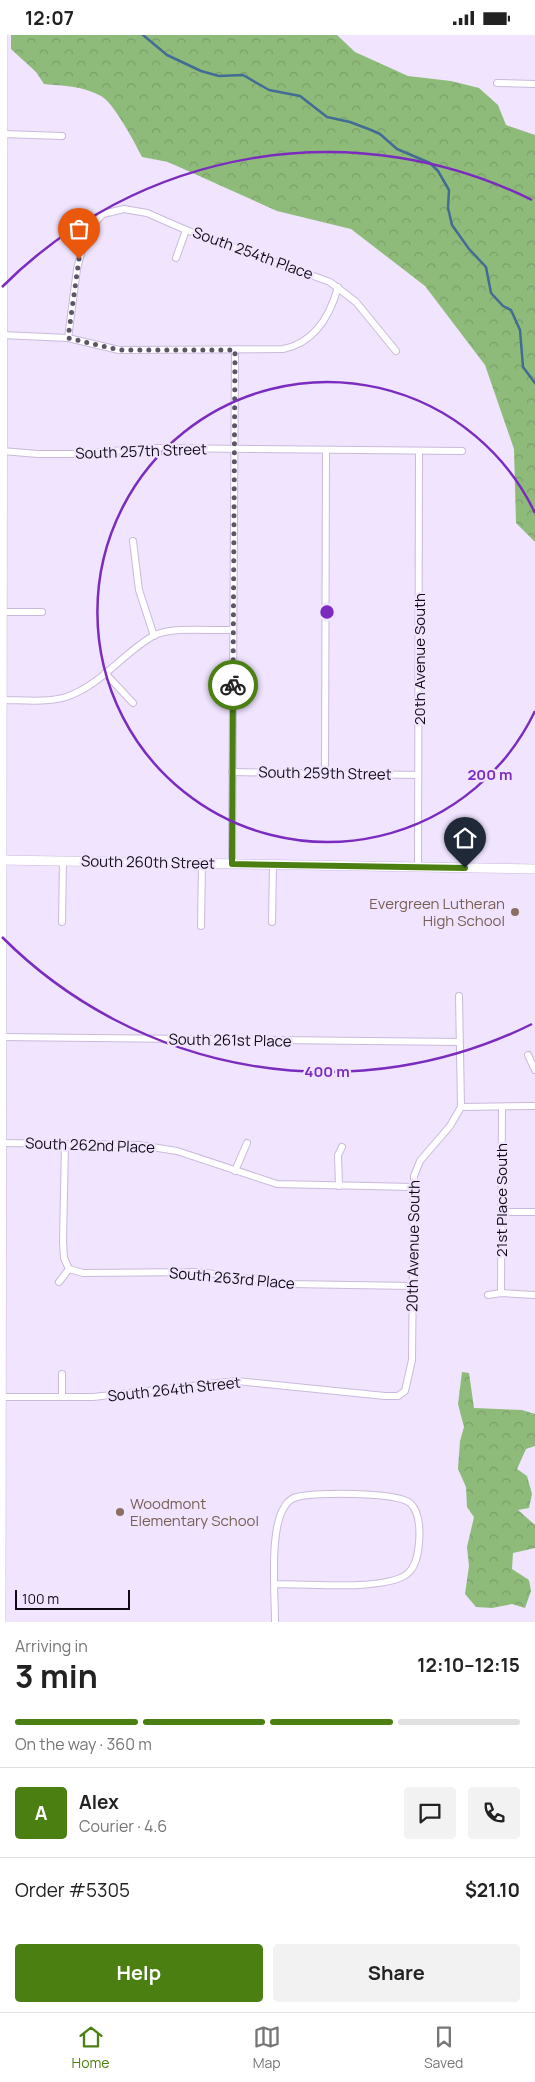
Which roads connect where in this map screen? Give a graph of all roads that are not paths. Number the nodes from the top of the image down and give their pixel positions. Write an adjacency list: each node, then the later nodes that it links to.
1 (4, 35): 4 (main road)
2 (497, 83): 3 (street)
3 (535, 84)
4 (4, 134): 5 (street); 10 (main road)
5 (62, 136)
6 (77, 215): 7 (street)
7 (90, 228): 8 (street, South 254th Place); 13 (street)
8 (186, 230): 9 (street); 11 (street, South 254th Place)
9 (176, 258)
10 (2, 268): 12 (main road)
11 (338, 287): 14 (street); 15 (street, South 254th Place)
12 (2, 335): 13 (street); 18 (main road)
13 (68, 338): 14 (street)
14 (235, 350): 16 (street)
15 (396, 351)
16 (234, 449): 17 (street, South 257th Street); 18 (street, South 257th Street); 24 (street)
17 (326, 450): 19 (street, South 257th Street); 30 (street)
18 (2, 451): 22 (main road)
19 (419, 451): 20 (street, South 257th Street); 31 (street, 20th Avenue South)
20 (462, 451)
21 (133, 541): 25 (street)
22 (2, 612): 23 (street); 27 (main road)
23 (42, 612)
24 (233, 630): 25 (street); 29 (street)
25 (154, 636): 26 (street)
26 (105, 673): 27 (street); 28 (street)
27 (2, 700): 32 (main road)
28 (133, 703)
29 (232, 772): 30 (street, South 259th Street); 35 (street)
30 (325, 773): 31 (street, South 259th Street)
31 (418, 775): 37 (street, 20th Avenue South)
32 (1, 860): 33 (main road, South 260th Street); 39 (main road)
33 (63, 861): 34 (main road, South 260th Street); 40 (street)
34 (202, 863): 35 (main road, South 260th Street); 42 (street)
35 (232, 864): 36 (main road, South 260th Street)
36 (273, 865): 37 (main road, South 260th Street); 41 (street)
37 (418, 867): 38 (main road, South 260th Street)
38 (535, 869)
39 (1, 911): 43 (main road)
40 (62, 922)
41 (272, 922)
42 (201, 926)
43 (1, 941): 45 (main road)
44 (459, 997): 46 (street)
45 (1, 1037): 46 (street, South 261st Place); 52 (main road)
46 (459, 1042): 50 (street)
47 (528, 1055): 48 (street)
48 (535, 1070)
49 (535, 1106): 51 (street)
50 (461, 1107): 51 (street); 58 (street, 20th Avenue South)
51 (502, 1107): 59 (street, 21st Place South)
52 (1, 1143): 54 (street, South 262nd Place); 69 (main road)
53 (247, 1143): 56 (street)
54 (65, 1144): 56 (street, South 262nd Place); 61 (street)
55 (342, 1147): 57 (street)
56 (235, 1171): 57 (street, South 262nd Place)
57 (339, 1186): 58 (street, South 262nd Place)
58 (413, 1187): 63 (street, 20th Avenue South)
59 (501, 1212): 60 (street); 64 (street, 21st Place South)
60 (535, 1212)
61 (69, 1269): 62 (street); 63 (street, South 263rd Place)
62 (59, 1282)
63 (412, 1286): 68 (street, 20th Avenue South)
64 (501, 1293): 65 (street); 66 (street)
65 (488, 1295)
66 (535, 1295)
67 (62, 1374): 70 (street)
68 (406, 1391): 70 (street, South 264th Street)
69 (1, 1397): 70 (street, South 264th Street); 72 (main road)
70 (62, 1397)
71 (275, 1584): 71 (street); 73 (street)
72 (1, 1622)
73 (275, 1622)

